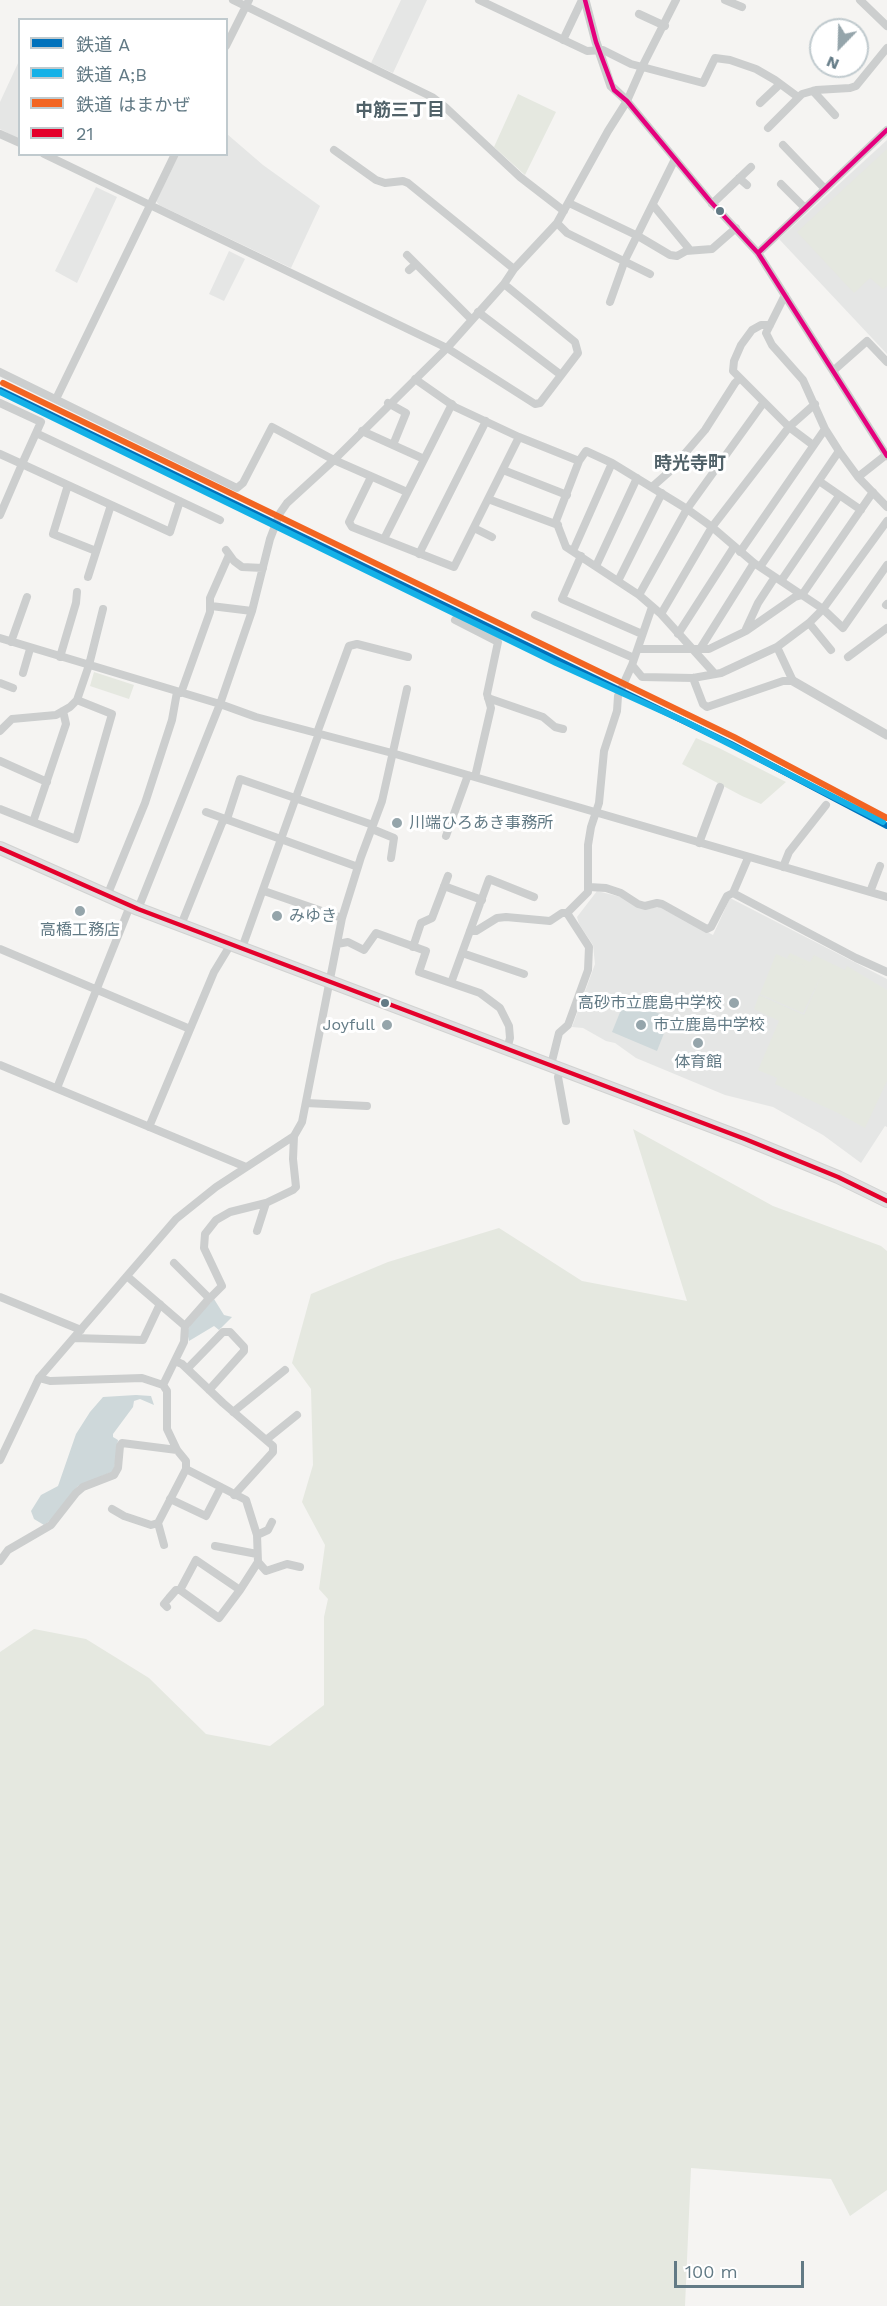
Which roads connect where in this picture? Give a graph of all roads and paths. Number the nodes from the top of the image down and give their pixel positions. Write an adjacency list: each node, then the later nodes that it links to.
1 (233, 0): 7 (street)
2 (479, 0): 12 (street)
3 (583, 0): 12 (street); 15 (street)
4 (676, 0): 10 (street)
5 (725, 0): 8 (street)
6 (860, 0): 11 (street)
7 (247, 3): 13 (street); 42 (street)
8 (742, 7)
9 (639, 14): 10 (street)
10 (665, 26): 16 (street)
11 (887, 26)
12 (563, 40): 15 (street)
13 (228, 42)
14 (887, 48): 18 (street)
15 (598, 50): 16 (street); 20 (street)
16 (642, 67): 17 (street); 20 (street)
17 (780, 84): 19 (street); 21 (street)
18 (813, 91): 19 (street); 22 (street)
19 (798, 98): 23 (street)
20 (627, 101): 31 (street); 37 (street)
21 (760, 103)
22 (835, 115)
23 (768, 128)
24 (887, 130): 36 (street)
25 (0, 134): 26 (street)
26 (18, 142)
27 (783, 145): 36 (street)
28 (334, 150): 51 (street)
29 (48, 156): 39 (street)
30 (174, 156): 39 (street)
31 (675, 159): 38 (street); 40 (street)
32 (751, 167): 33 (street)
33 (739, 178): 35 (street); 38 (street)
34 (782, 184): 41 (street)
35 (747, 185)
36 (825, 189): 41 (street)
37 (569, 203): 42 (street); 45 (street)
38 (712, 204): 44 (street)
39 (150, 206): 60 (street); 67 (street)
40 (653, 206): 45 (street); 46 (street)
41 (805, 208): 47 (street)
42 (564, 211): 43 (street)
43 (556, 223): 49 (street); 51 (street)
44 (736, 228): 46 (street); 47 (street)
45 (638, 236): 46 (street); 49 (street)
46 (690, 250)
47 (758, 253): 55 (street)
48 (407, 255): 50 (street)
49 (625, 261): 53 (street); 56 (street)
50 (416, 264): 52 (street); 58 (street)
51 (514, 268): 54 (street)
52 (410, 270)
53 (650, 274)
54 (504, 285): 57 (street); 64 (street)
55 (785, 295): 59 (street); 62 (street)
56 (610, 302)
57 (478, 312): 58 (street); 64 (street)
58 (471, 319): 60 (street)
59 (770, 325): 65 (street); 71 (street)
60 (447, 348): 64 (street); 66 (street)
61 (887, 362): 62 (street)
62 (833, 371): 83 (street)
63 (0, 372): 67 (street)
64 (561, 375)
65 (740, 378): 68 (street); 95 (street)
66 (416, 379): 70 (street); 72 (street)
67 (56, 399): 85 (street)
68 (764, 402): 74 (street); 107 (street)
69 (0, 403): 77 (street)
70 (388, 403): 76 (street); 79 (street)
71 (815, 404): 74 (street); 75 (street)
72 (452, 405): 73 (street); 84 (street)
73 (486, 421): 78 (street); 119 (street)
74 (789, 427): 80 (street); 113 (street)
75 (825, 429): 80 (street); 81 (street)
76 (362, 431): 79 (street); 85 (street)
77 (36, 433): 88 (street); 104 (street)
78 (519, 437): 86 (street); 89 (street)
79 (393, 445): 84 (street)
80 (813, 445): 117 (street)
81 (839, 452): 92 (street); 93 (street)
82 (0, 454): 88 (street)
83 (887, 456): 92 (street)
84 (424, 459): 96 (street)
85 (333, 460): 90 (street); 124 (street)
86 (579, 461): 87 (street); 100 (street)
87 (612, 463): 91 (street); 120 (street)
88 (22, 464): 94 (street); 102 (street)
89 (503, 470): 100 (street); 103 (street)
90 (371, 477): 96 (street); 116 (street)
91 (637, 477): 95 (street); 123 (street)
92 (858, 477): 97 (street)
93 (819, 481): 101 (street); 121 (street)
94 (68, 485): 105 (street); 118 (street)
95 (652, 487): 99 (street)
96 (407, 492): 116 (street)
97 (873, 492): 106 (street); 108 (street)
98 (0, 493): 102 (street)
99 (662, 493): 107 (street); 127 (street)
100 (567, 495): 112 (street)
101 (839, 496): 108 (street); 126 (street)
102 (8, 497): 109 (street)
103 (488, 499): 112 (street); 114 (street)
104 (180, 501): 105 (street); 110 (street)
105 (111, 506): 118 (street)
106 (887, 507)
107 (687, 509): 113 (street); 130 (street)
108 (861, 510): 129 (street)
109 (0, 515)
110 (220, 520)
111 (887, 520): 135 (street)
112 (558, 525): 120 (street)
113 (712, 527): 117 (street); 138 (street)
114 (474, 528): 115 (street); 119 (street)
115 (492, 537)
116 (384, 539): 119 (street)
117 (737, 549): 121 (street); 144 (street)
118 (96, 551): 125 (street)
119 (420, 554)
120 (577, 554): 123 (street); 143 (street)
121 (757, 565): 126 (street); 150 (street)
122 (887, 565): 135 (street)
123 (596, 566): 127 (street)
124 (263, 568): 132 (street); 136 (street)
125 (88, 577)
126 (778, 579): 129 (street); 142 (street)
127 (618, 581): 130 (street)
128 (77, 592): 152 (street)
129 (802, 595): 135 (street); 142 (street)
130 (639, 596): 133 (street)
131 (27, 597): 146 (street)
132 (211, 606): 136 (street); 164 (street)
133 (652, 607): 138 (street); 143 (street)
134 (103, 609): 156 (street)
135 (823, 609): 140 (street)
136 (252, 611): 167 (street)
137 (535, 615): 155 (street)
138 (661, 615): 144 (street)
139 (455, 620): 165 (street)
140 (809, 623): 147 (street); 151 (street)
141 (887, 628): 154 (street)
142 (746, 631): 150 (street)
143 (642, 634): 149 (street)
144 (678, 634): 150 (street)
145 (0, 638): 146 (street)
146 (11, 642): 148 (street)
147 (777, 647): 158 (street); 160 (street)
148 (30, 649): 152 (street); 157 (street)
149 (639, 649): 150 (street); 155 (street)
150 (696, 649): 158 (street)
151 (831, 650)
152 (60, 657): 156 (street)
153 (408, 657): 171 (street)
154 (848, 657)
155 (633, 662): 159 (street); 182 (street)
156 (89, 665): 164 (street); 166 (street)
157 (22, 673)
158 (715, 674): 159 (street)
159 (693, 678): 160 (street)
160 (793, 681): 172 (street)
161 (1, 685): 162 (street)
162 (13, 688)
163 (407, 689): 173 (street)
164 (179, 692): 167 (street); 201 (street)
165 (488, 698): 169 (street); 175 (street)
166 (77, 700): 168 (street); 184 (street)
167 (220, 704): 171 (street); 205 (street)
168 (63, 711): 170 (street); 176 (street)
169 (563, 729)
170 (0, 731)
171 (318, 733): 173 (street); 178 (street)
172 (887, 735)
173 (392, 753): 175 (street); 185 (street)
174 (0, 761): 176 (street)
175 (472, 776): 182 (street); 186 (street)
176 (47, 782): 184 (street)
177 (720, 787): 188 (street)
178 (296, 798): 183 (street); 185 (street); 187 (street)
179 (826, 805): 194 (street)
180 (0, 809): 184 (street)
181 (206, 812): 183 (street)
182 (596, 813): 188 (street); 197 (street)
183 (225, 819): 187 (street); 208 (street)
184 (33, 822)
185 (373, 827): 190 (street); 193 (street)
186 (446, 836)
187 (282, 840): 193 (street); 198 (street)
188 (699, 843): 191 (street)
189 (0, 848): 201 (highway)
190 (391, 858)
191 (748, 858): 194 (street); 199 (street)
192 (880, 866): 200 (street)
193 (358, 867): 207 (street)
194 (783, 867): 200 (street)
195 (448, 876): 196 (street)
196 (444, 886): 204 (street); 212 (street)
197 (589, 887): 199 (street); 206 (street)
198 (264, 891): 207 (street); 211 (street)
199 (734, 892): 217 (street)
200 (870, 892): 203 (street)
201 (106, 896): 205 (highway)
202 (534, 897): 204 (street)
203 (887, 897)
204 (482, 900): 209 (street)
205 (134, 907): 208 (highway); 221 (street)
206 (567, 913): 209 (street); 225 (street)
207 (342, 918): 210 (street)
208 (181, 925): 211 (highway)
209 (470, 931): 214 (street)
210 (337, 944): 212 (street); 219 (street)
211 (236, 946): 219 (highway); 222 (street)
212 (413, 947): 220 (street)
213 (0, 949): 221 (street)
214 (462, 953): 216 (street); 220 (street)
215 (504, 958): 216 (street)
216 (501, 966): 218 (street)
217 (887, 972)
218 (524, 974)
219 (330, 981): 223 (highway); 227 (street)
220 (451, 983): 223 (street)
221 (97, 989): 222 (street); 226 (street)
222 (190, 1029): 230 (street)
223 (507, 1049): 225 (highway)
224 (0, 1065): 226 (street)
225 (556, 1067): 229 (street); 233 (highway)
226 (57, 1088): 230 (street)
227 (306, 1103): 228 (street); 231 (street)
228 (366, 1106)
229 (566, 1121)
230 (149, 1127): 232 (street)
231 (294, 1136): 232 (street); 234 (street)
232 (246, 1167): 237 (street)
233 (887, 1202)
234 (266, 1203): 235 (street); 239 (street)
235 (256, 1231)
236 (174, 1263): 239 (street)
237 (128, 1277): 240 (street); 242 (street)
238 (0, 1297): 242 (street)
239 (207, 1301): 241 (street)
240 (160, 1304): 241 (street); 243 (street)
241 (184, 1326): 244 (street)
242 (81, 1330): 243 (street)
243 (74, 1338): 247 (street)
244 (175, 1361): 245 (street); 248 (street)
245 (187, 1369): 249 (street); 249 (street)
246 (282, 1376): 250 (street)
247 (39, 1378): 248 (street); 254 (street)
248 (163, 1385): 253 (street)
249 (209, 1390): 250 (street)
250 (233, 1412): 252 (street)
251 (297, 1415): 252 (street)
252 (266, 1440): 257 (street)
253 (177, 1450): 255 (street); 266 (street)
254 (0, 1460)
255 (186, 1469): 256 (street); 258 (street)
256 (221, 1487): 257 (street); 258 (street)
257 (234, 1494): 262 (street)
258 (170, 1499): 260 (street)
259 (112, 1509): 260 (street)
260 (158, 1522): 263 (street)
261 (272, 1522): 262 (street)
262 (257, 1535): 265 (street)
263 (164, 1545)
264 (215, 1546): 265 (street)
265 (257, 1558): 267 (street); 269 (street)
266 (0, 1562)
267 (300, 1567)
268 (180, 1590): 269 (street); 269 (street); 270 (street)
269 (240, 1590)
270 (167, 1608)

